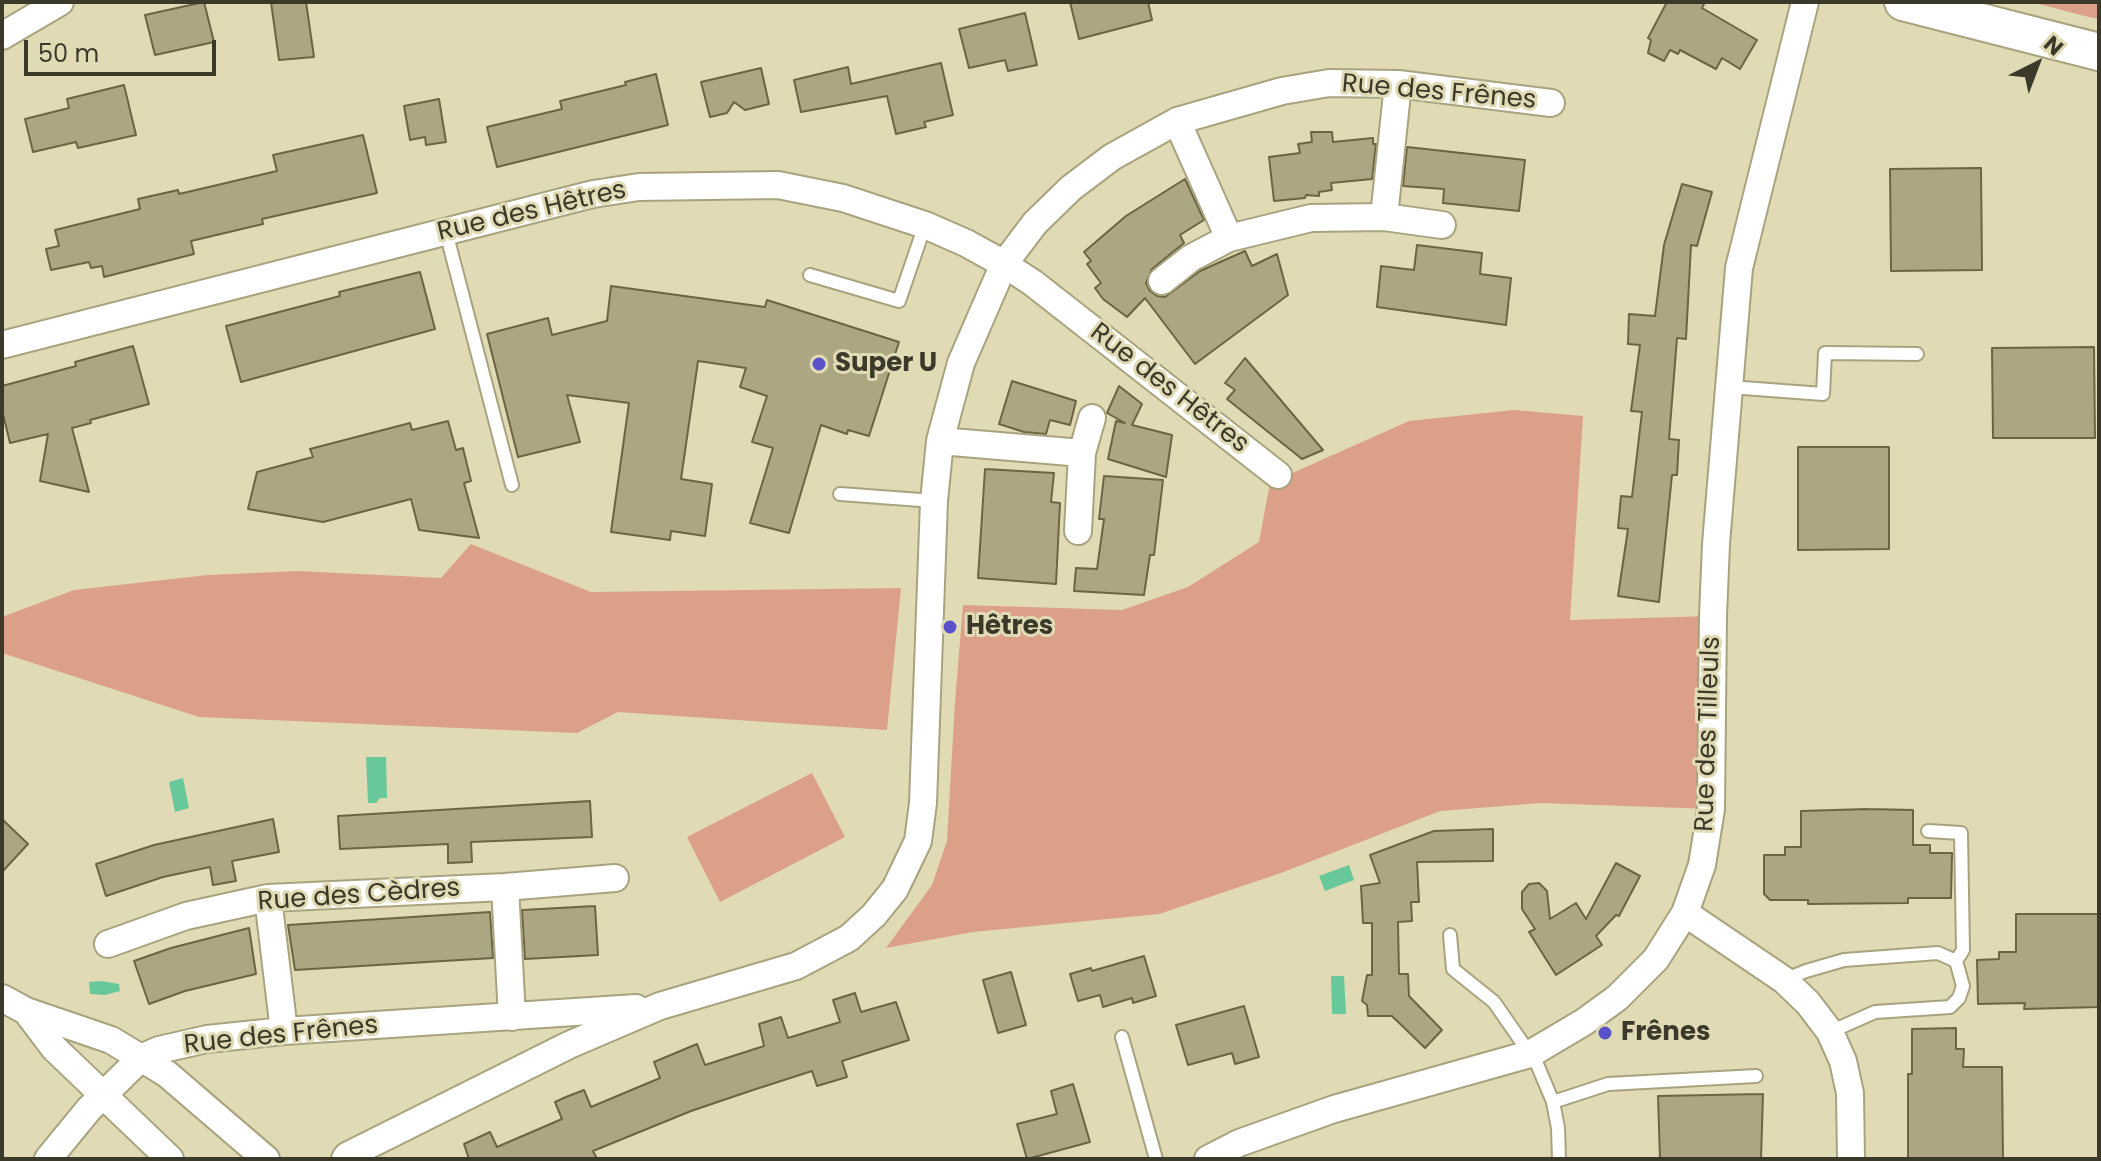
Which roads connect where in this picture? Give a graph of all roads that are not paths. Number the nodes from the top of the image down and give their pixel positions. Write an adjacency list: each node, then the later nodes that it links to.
1 (60, 2): 4 (street)
2 (1805, 2): 19 (street, Rue des Tilleuls)
3 (1903, 2): 5 (main road)
4 (2, 36)
5 (2099, 52)
6 (1398, 84): 7 (street, Rue des Frênes); 8 (street, Rue des Frênes); 9 (street)
7 (1551, 103)
8 (1177, 121): 13 (street); 14 (street, Rue des Frênes)
9 (1384, 217): 11 (street); 13 (street)
10 (925, 225): 12 (street, Rue des Hêtres); 14 (street, Rue des Hêtres); 15 (lane)
11 (1442, 225)
12 (446, 232): 17 (street, Rue des Hêtres); 24 (lane)
13 (1229, 238): 16 (street)
14 (1004, 264): 21 (street, Rue des Frênes); 23 (street, Rue des Hêtres)
15 (810, 275)
16 (1162, 281)
17 (2, 345)
18 (1917, 354): 19 (lane)
19 (1730, 387): 32 (street, Rue des Tilleuls)
20 (1092, 418): 22 (street)
21 (940, 441): 22 (street); 26 (street, Rue des Frênes)
22 (1082, 453): 27 (street)
23 (1278, 475)
24 (512, 485)
25 (840, 494): 26 (lane)
26 (934, 501): 37 (street, Rue des Frênes)
27 (1078, 531)
28 (1928, 831): 35 (lane)
29 (615, 878): 30 (street, Rue des Cèdres)
30 (505, 887): 31 (street, Rue des Cèdres); 40 (street)
31 (268, 898): 34 (street, Rue des Cèdres); 41 (street)
32 (1685, 913): 36 (street); 45 (street, Rue des Tilleuls)
33 (1450, 935): 45 (lane)
34 (108, 944)
35 (1956, 961): 36 (lane); 42 (lane)
36 (1784, 980): 42 (street)
37 (660, 1006): 39 (street, Rue des Frênes); 44 (street, Rue des Frênes)
38 (11, 1007): 46 (street); 48 (street)
39 (561, 1013): 40 (street, Rue des Frênes); 44 (street)
40 (512, 1017): 41 (street, Rue des Frênes)
41 (284, 1031): 46 (street, Rue des Frênes)
42 (1830, 1032): 57 (street)
43 (1122, 1037): 54 (lane)
44 (569, 1045): 53 (street, Rue des Frênes)
45 (1530, 1054): 49 (lane); 55 (street, Rue des Tilleuls)
46 (141, 1058): 48 (street, Rue des Frênes); 52 (street)
47 (1756, 1076): 49 (lane)
48 (104, 1095): 50 (street, Rue des Frênes); 51 (street)
49 (1553, 1102): 56 (lane)
50 (48, 1159)
51 (170, 1159)
52 (266, 1159)
53 (345, 1159)
54 (1156, 1159)
55 (1208, 1159)
56 (1559, 1159)
57 (1851, 1159)

